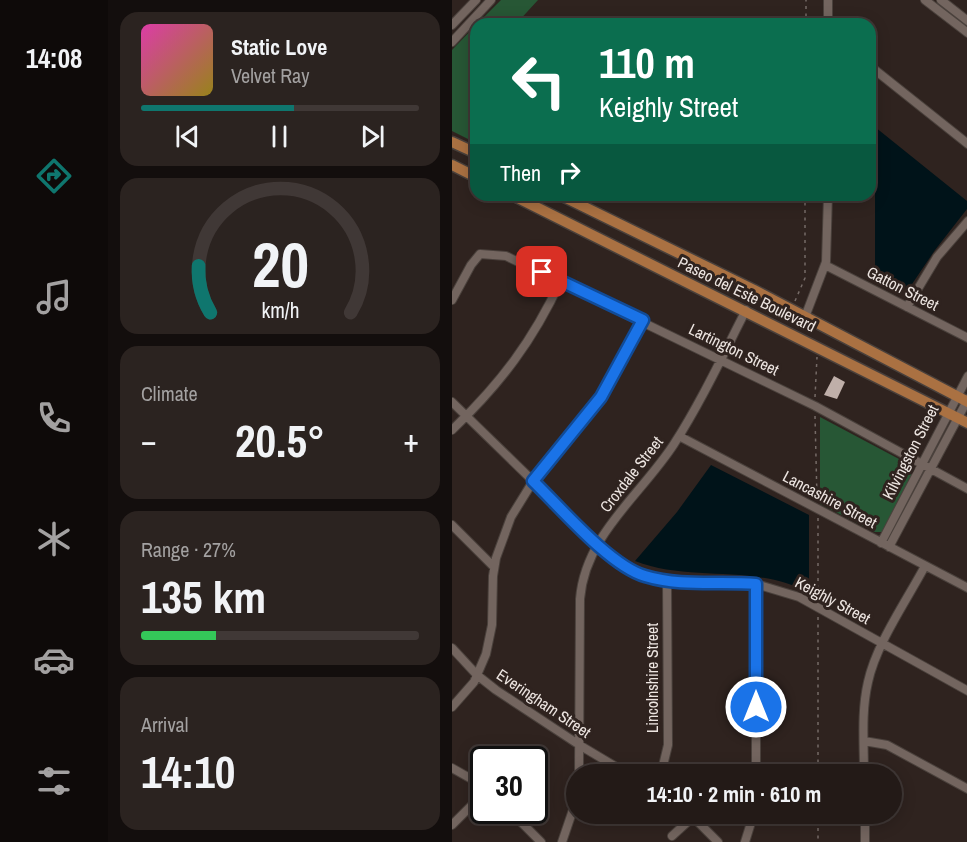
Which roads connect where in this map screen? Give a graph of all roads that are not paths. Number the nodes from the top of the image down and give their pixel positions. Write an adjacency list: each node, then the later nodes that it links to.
1 (476, 0): 10 (street)
2 (828, 0): 7 (street)
3 (924, 0): 11 (street)
4 (941, 0): 8 (street)
5 (488, 1): 6 (street)
6 (473, 18)
7 (828, 18)
8 (968, 21)
9 (470, 22): 12 (street)
10 (452, 25)
11 (967, 31)
12 (452, 42)
13 (876, 71): 15 (street)
14 (452, 142): 16 (main road)
15 (968, 144)
16 (470, 150)
17 (452, 165): 18 (main road)
18 (470, 174)
19 (524, 201): 27 (main road, Paseo del Este Boulevard)
20 (572, 201): 28 (main road, Paseo del Este Boulevard)
21 (828, 201): 23 (street)
22 (968, 221): 26 (street)
23 (825, 265): 26 (street, Gatton Street); 28 (street)
24 (561, 280): 25 (street, Lartington Street); 29 (street, Lartington Street); 36 (street)
25 (452, 300)
26 (907, 307): 30 (street, Gatton Street)
27 (746, 310): 31 (street, Croxdale Street); 37 (main road, Paseo del Este Boulevard)
28 (805, 317): 33 (main road, Paseo del Este Boulevard)
29 (643, 320): 31 (street, Lartington Street); 42 (street)
30 (968, 338)
31 (721, 359): 39 (street, Croxdale Street); 40 (street, Lartington Street)
32 (968, 376): 33 (street, Kilvingston Street)
33 (956, 396): 34 (main road, Paseo del Este Boulevard); 37 (street, Kilvingston Street)
34 (967, 401): 37 (street, Kilvingston Street)
35 (452, 402): 36 (street, Keighly Street)
36 (466, 417): 38 (street); 42 (street, Keighly Street)
37 (958, 418): 40 (street, Kilvingston Street); 41 (street, Kilvingston Street)
38 (452, 430)
39 (678, 436): 45 (street, Croxdale Street); 46 (street, Lancashire Street)
40 (921, 464): 41 (street, Lartington Street); 46 (street, Kilvingston Street)
41 (930, 469): 43 (street, Lartington Street); 46 (street, Kilvingston Street)
42 (533, 481): 45 (street, Keighly Street); 48 (street)
43 (968, 489)
44 (452, 525): 48 (street)
45 (598, 544): 49 (street, Keighly Street); 58 (street, Croxdale Street)
46 (885, 545): 47 (street, Lancashire Street)
47 (925, 566): 51 (street, Lancashire Street); 52 (street)
48 (494, 567): 54 (street)
49 (667, 581): 50 (street, Keighly Street); 61 (street, Lincolnshire Street)
50 (756, 584): 52 (street, Keighly Street); 62 (street)
51 (968, 588)
52 (883, 644): 55 (street, Keighly Street); 57 (street)
53 (452, 648): 54 (street, Everingham Street)
54 (477, 675): 56 (street); 58 (street, Everingham Street)
55 (968, 691)
56 (452, 707)
57 (864, 741): 63 (street); 66 (street)
58 (581, 746): 59 (street, Croxdale Street); 60 (street, Everingham Street)
59 (580, 764)
60 (611, 764)
61 (663, 764)
62 (756, 764)
63 (864, 764)
64 (452, 768): 65 (street)
65 (470, 778)
66 (968, 789)
67 (470, 807): 74 (street)
68 (523, 824): 76 (street)
69 (568, 824): 77 (street)
70 (683, 824): 75 (street)
71 (700, 824): 78 (street)
72 (751, 824): 79 (street)
73 (865, 824): 80 (street)
74 (452, 825)
75 (672, 836)
76 (541, 842)
77 (562, 842)
78 (718, 842)
79 (745, 842)
80 (865, 842)

